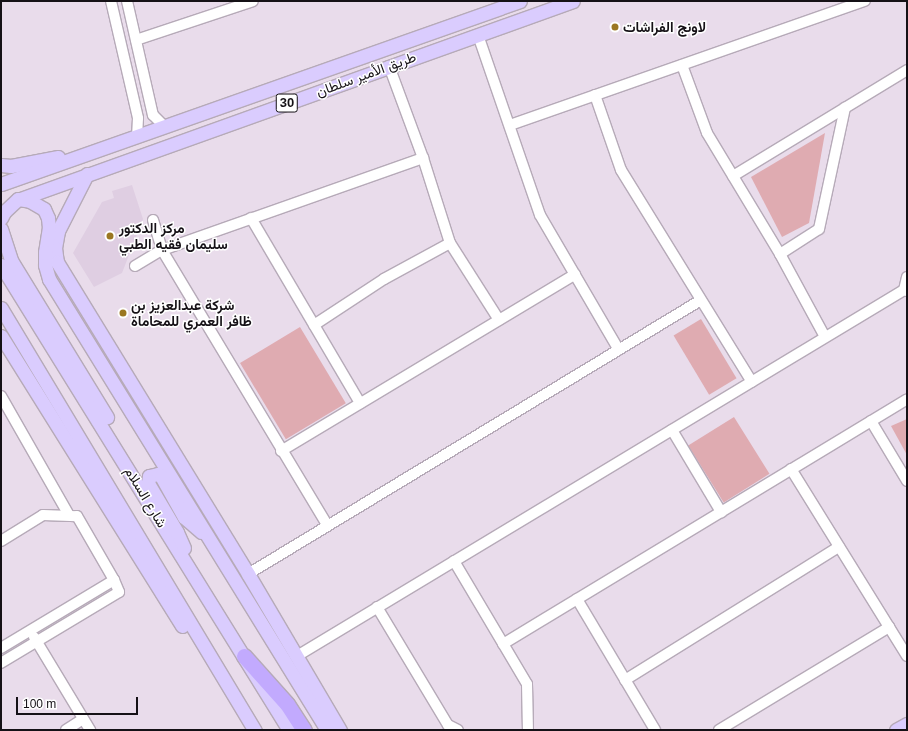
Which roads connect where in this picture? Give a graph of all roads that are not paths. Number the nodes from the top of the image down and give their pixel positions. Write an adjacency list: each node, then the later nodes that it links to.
1 (111, 1): 17 (street)
2 (127, 1): 9 (street)
3 (253, 1): 7 (street)
4 (520, 1): 16 (main road, طريق الأمير سلطان / 30)
5 (573, 1): 8 (main road, طريق الأمير سلطان / 30)
6 (865, 1): 10 (street)
7 (228, 5): 9 (street)
8 (478, 35): 11 (main road, طريق الأمير سلطان / 30); 15 (street)
9 (136, 40): 16 (street)
10 (682, 65): 13 (street); 22 (street)
11 (389, 66): 19 (street); 21 (main road, طريق الأمير سلطان / 30)
12 (907, 70): 14 (street)
13 (595, 95): 15 (street); 38 (street)
14 (845, 108): 22 (street); 32 (street)
15 (510, 125): 35 (street)
16 (165, 127): 17 (main road, طريق الأمير سلطان / 30)
17 (137, 137): 18 (main road, طريق الأمير سلطان / 30)
18 (116, 144): 20 (main road); 23 (main road, طريق الأمير سلطان / 30)
19 (423, 158): 27 (street); 30 (street)
20 (1, 165)
21 (87, 174): 24 (main road, طريق الأمير سلطان / 30); 62 (main road)
22 (733, 176): 32 (street)
23 (1, 184)
24 (18, 199): 25 (main road, طريق الأمير سلطان / 30); 26 (main road); 59 (main road)
25 (1, 205)
26 (1, 218)
27 (251, 218): 31 (street); 41 (street)
28 (153, 220): 31 (street)
29 (1, 229): 52 (main road)
30 (450, 243): 40 (street); 41 (street)
31 (162, 250): 34 (street); 51 (street)
32 (780, 254): 43 (street)
33 (1, 264): 52 (main road, شارع السلام)
34 (135, 266)
35 (575, 274): 40 (street); 44 (street)
36 (907, 277): 37 (street)
37 (905, 291): 43 (street)
38 (701, 300): 44 (street); 45 (street)
39 (1, 308): 77 (main road, شارع السلام)
40 (499, 320): 48 (street)
41 (314, 325): 48 (street)
42 (1, 336): 77 (main road)
43 (825, 337): 45 (street)
44 (619, 350): 57 (street)
45 (752, 382): 50 (street)
46 (1, 396): 56 (street)
47 (907, 399): 49 (street)
48 (360, 403): 51 (street)
49 (872, 421): 53 (street); 54 (street)
50 (672, 430): 55 (street); 61 (street)
51 (281, 451): 57 (street)
52 (125, 462): 64 (main road, شارع السلام)
53 (791, 469): 55 (street); 60 (street)
54 (907, 481)
55 (721, 512): 65 (street)
56 (69, 514): 58 (street); 63 (street)
57 (326, 525): 62 (street)
58 (1, 541)
59 (211, 541): 64 (main road); 85 (main road)
60 (839, 547): 67 (street); 76 (street)
61 (454, 561): 66 (street); 70 (street)
62 (248, 574): 73 (main road)
63 (114, 580): 68 (street); 69 (street)
64 (201, 590): 72 (main road, شارع السلام)
65 (577, 599): 70 (street); 76 (street)
66 (378, 608): 73 (street); 87 (street)
67 (889, 627): 74 (street); 90 (street)
68 (31, 630): 69 (street); 71 (street)
69 (37, 642): 75 (street); 78 (street)
70 (502, 644): 88 (street)
71 (1, 648)
72 (244, 656): 83 (main road, شارع السلام); 84 (highway)
73 (297, 656): 86 (main road)
74 (907, 656)
75 (1, 664)
76 (625, 680): 89 (street)
77 (246, 715): 82 (main road, شارع السلام)
78 (83, 719): 80 (street); 81 (street)
79 (907, 724): 91 (main road)
80 (66, 730)
81 (90, 730)
82 (255, 730)
83 (289, 730)
84 (304, 730)
85 (327, 730)
86 (340, 730)
87 (458, 730)
88 (528, 730)
89 (655, 730)
90 (719, 730)
91 (896, 730)

